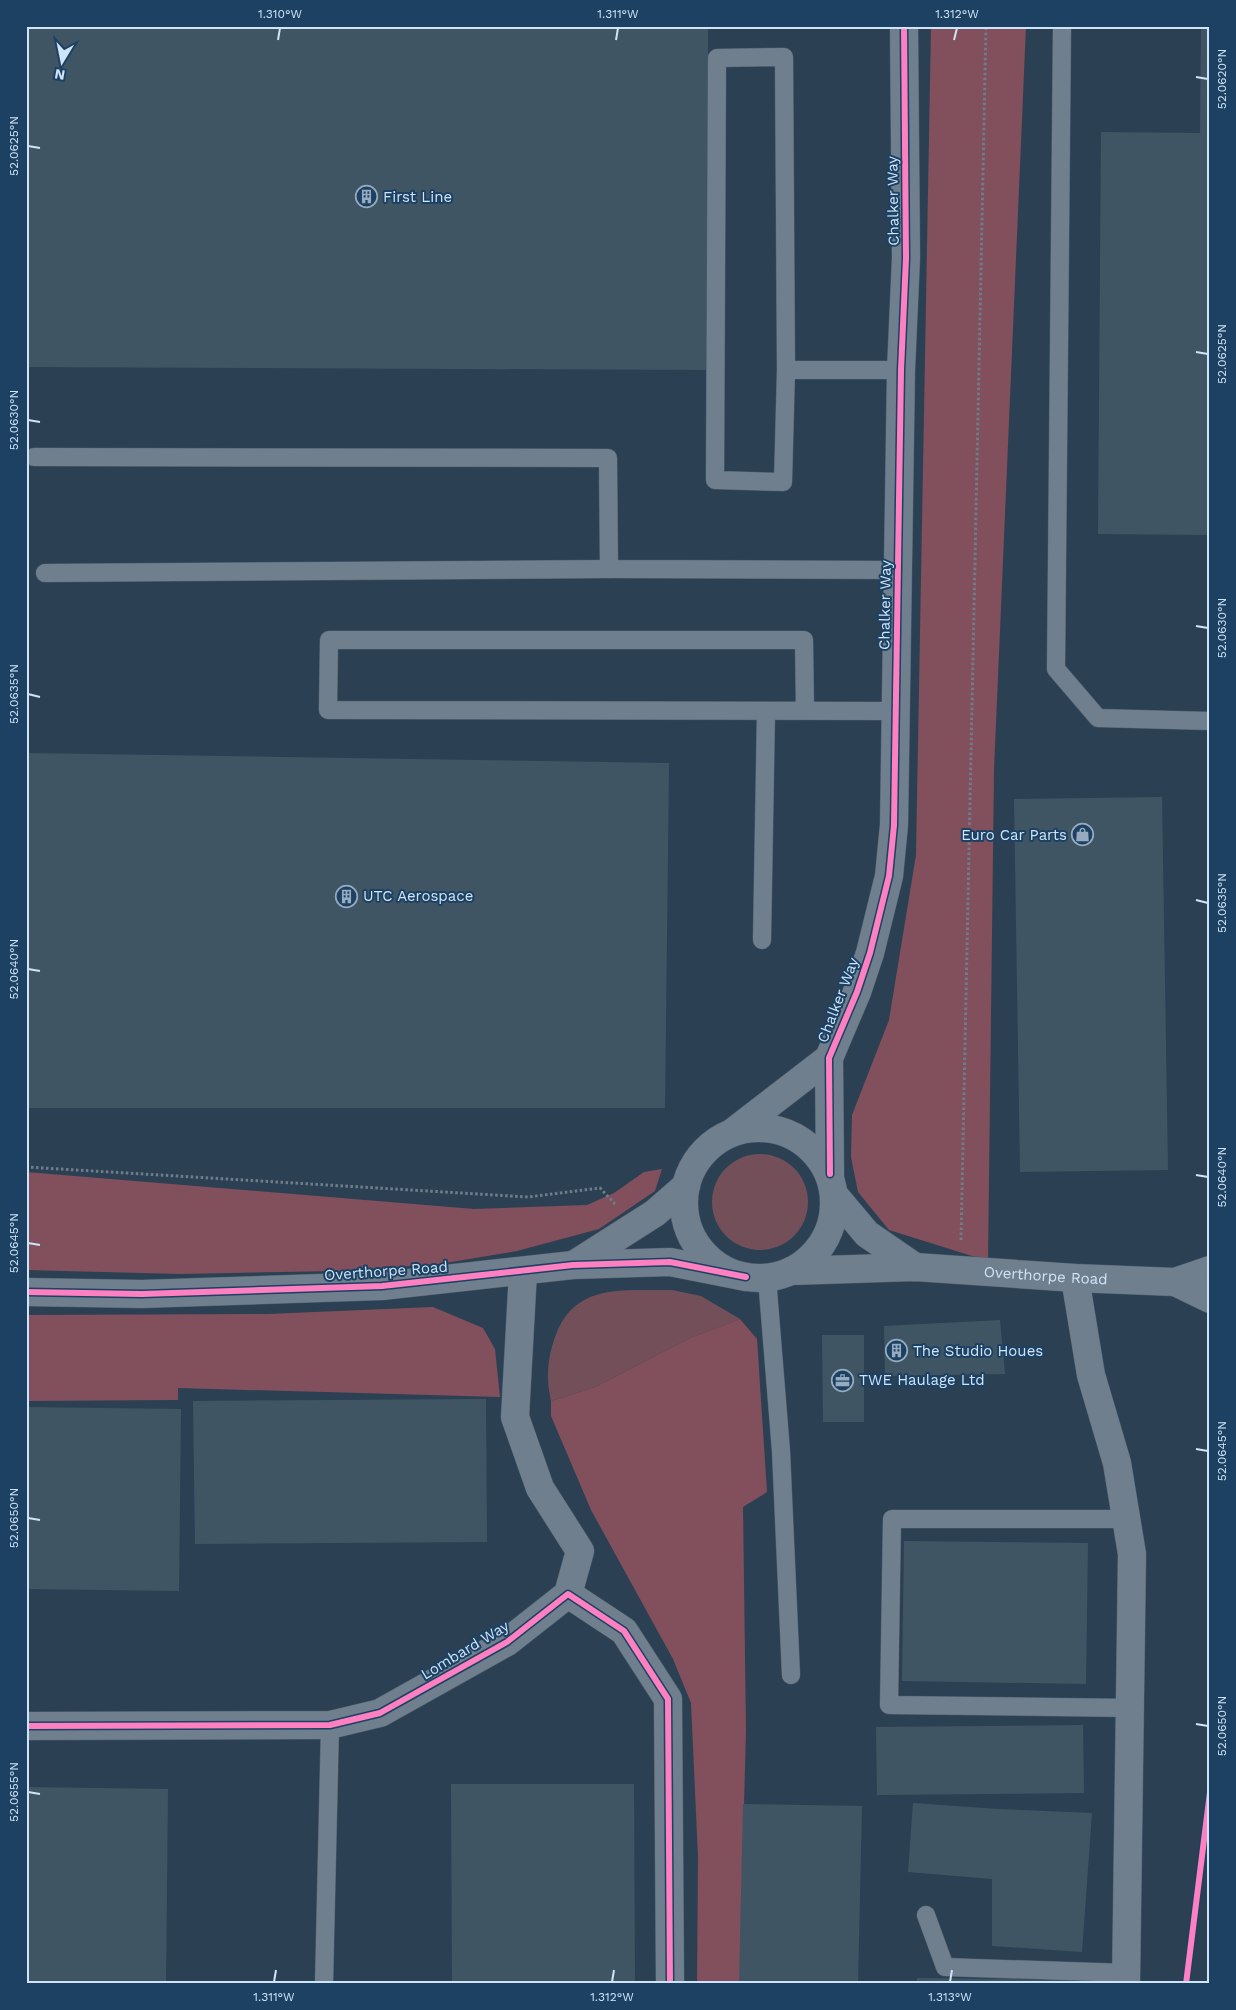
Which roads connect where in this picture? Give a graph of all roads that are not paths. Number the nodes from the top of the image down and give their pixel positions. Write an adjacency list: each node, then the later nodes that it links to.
1 (904, 26): 4 (street, Chalker Way)
2 (1062, 26): 12 (lane)
3 (786, 370): 3 (lane); 4 (lane)
4 (902, 370): 7 (street, Chalker Way)
5 (34, 457): 6 (lane)
6 (609, 569): 7 (lane); 8 (lane)
7 (898, 570): 11 (street, Chalker Way)
8 (45, 573)
9 (766, 711): 10 (lane); 10 (lane); 13 (lane)
10 (806, 711): 11 (lane)
11 (896, 711): 14 (street, Chalker Way)
12 (1210, 721)
13 (762, 940)
14 (829, 1058): 15 (street, Chalker Way); 16 (street, Chalker Way)
15 (733, 1132): 16 (street); 17 (street)
16 (832, 1185): 19 (street); 22 (street)
17 (686, 1186): 18 (street, Overthorpe Road); 22 (street)
18 (573, 1265): 21 (street, Overthorpe Road); 22 (street, Overthorpe Road)
19 (915, 1268): 22 (street, Overthorpe Road); 23 (street, Overthorpe Road)
20 (1210, 1270): 24 (street, Overthorpe Road)
21 (523, 1272): 25 (street, Overthorpe Road); 28 (street)
22 (768, 1275): 29 (lane)
23 (1075, 1278): 24 (street, Overthorpe Road); 27 (street)
24 (1175, 1282): 26 (street, Overthorpe Road)
25 (26, 1292)
26 (1210, 1299)
27 (1126, 1519): 30 (street); 30 (lane)
28 (568, 1594): 31 (street, Lombard Way); 36 (street)
29 (791, 1675)
30 (1130, 1708): 34 (street)
31 (330, 1725): 32 (street, Lombard Way); 35 (lane)
32 (26, 1726)
33 (926, 1915): 34 (lane)
34 (1126, 1978)
35 (324, 1984)
36 (670, 1984)

